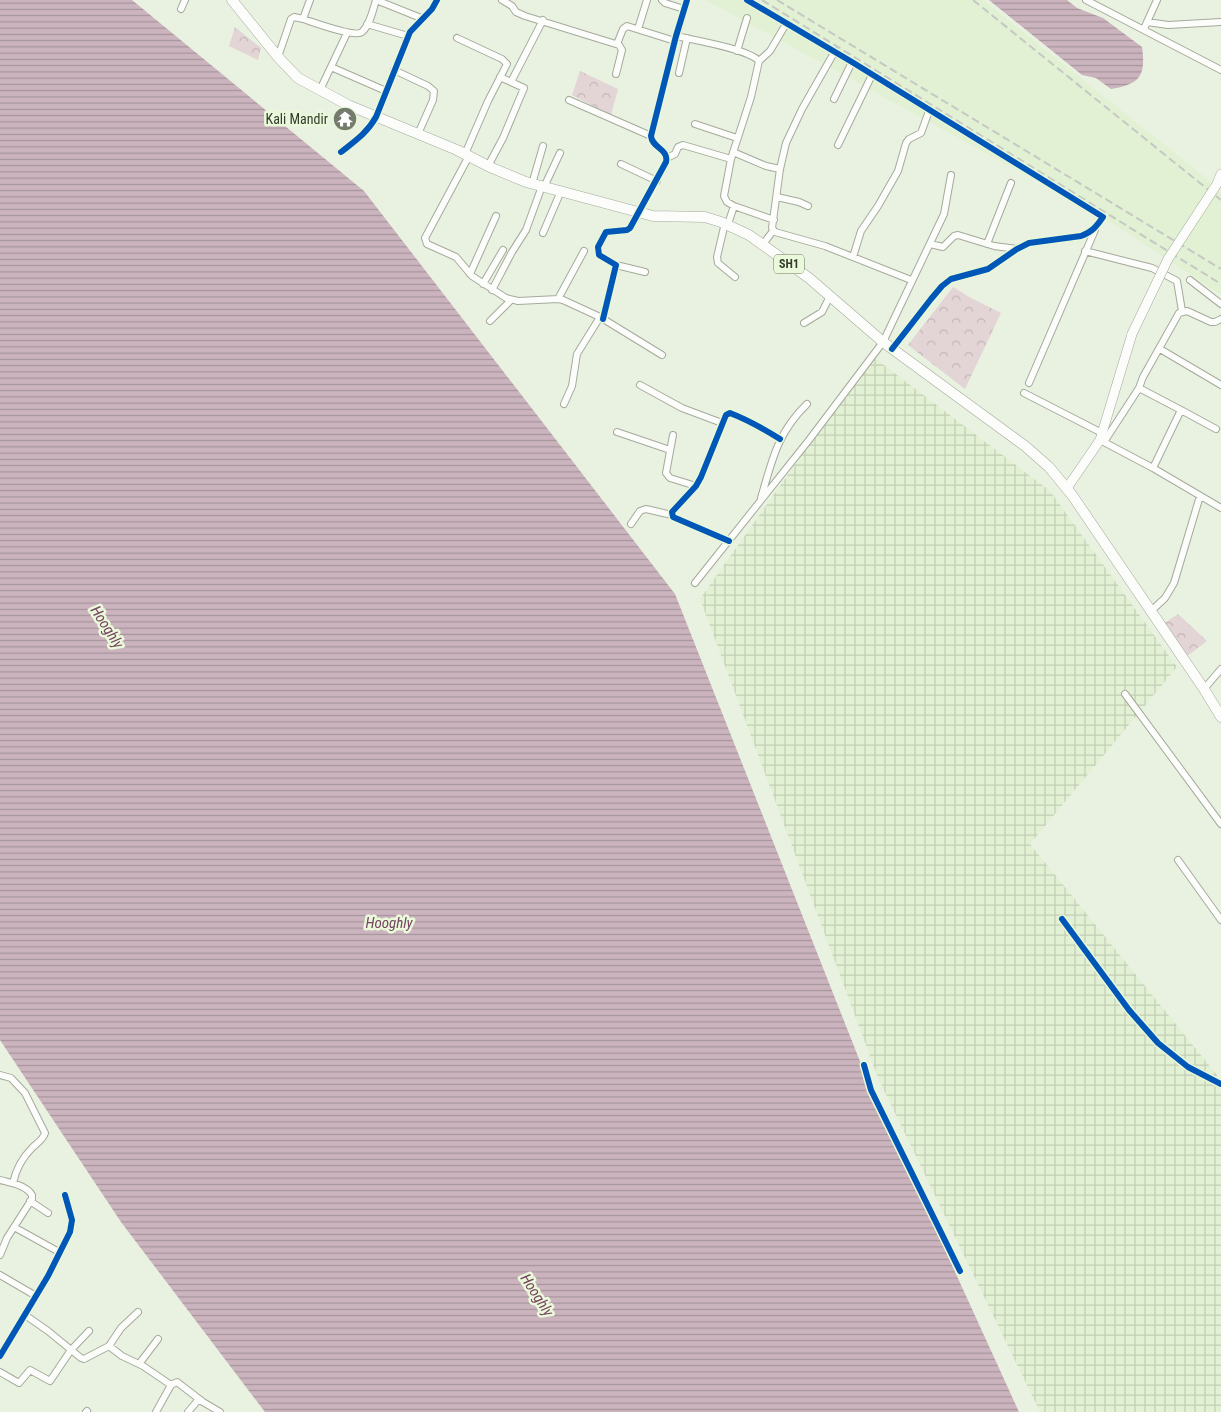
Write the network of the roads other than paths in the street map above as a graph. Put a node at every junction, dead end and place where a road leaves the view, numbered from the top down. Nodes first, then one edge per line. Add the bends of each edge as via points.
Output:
1 (185, 0) edge
2 (310, 0) edge
3 (376, 0) edge
4 (437, 0) edge
5 (502, 0) edge
6 (648, 0) edge
7 (662, 0) edge
8 (687, 0) edge
9 (747, 0) edge
10 (1086, 0) edge
11 (1157, 0) edge
12 (237, 3) edge
13 (513, 3) edge
14 (181, 9) dead end
15 (684, 9) junction
16 (422, 18) junction
17 (747, 18) dead end
18 (303, 19) junction
19 (543, 20) junction
20 (1147, 22) junction
21 (1221, 22) edge
22 (367, 24) junction
23 (786, 24) junction
24 (638, 29) junction
25 (1144, 30) junction
26 (347, 33) junction
27 (408, 36) junction
28 (457, 38) dead end
29 (675, 38) junction
30 (687, 38) junction
31 (617, 44) junction
32 (737, 51) junction
33 (835, 52) junction
34 (278, 57) junction
35 (759, 61) junction
36 (852, 62) junction
37 (331, 67) junction
38 (394, 70) junction
39 (1221, 70) edge
40 (679, 73) dead end
41 (616, 74) dead end
42 (872, 75) junction
43 (500, 77) junction
44 (512, 82) junction
45 (320, 90) junction
46 (386, 91) junction
47 (834, 99) dead end
48 (568, 100) dead end
49 (929, 111) junction
50 (376, 117) junction
51 (695, 124) dead end
52 (418, 134) junction
53 (651, 136) junction
54 (737, 138) junction
55 (838, 145) dead end
56 (543, 146) dead end
57 (341, 152) dead end
58 (560, 153) dead end
59 (467, 155) junction
60 (732, 156) junction
61 (667, 158) junction
62 (621, 164) dead end
63 (488, 166) junction
64 (780, 169) junction
65 (1221, 174) edge
66 (951, 175) dead end
67 (657, 181) junction
68 (1011, 183) dead end
69 (539, 186) junction
70 (561, 191) junction
71 (777, 197) junction
72 (734, 206) junction
73 (808, 206) dead end
74 (639, 212) junction
75 (496, 216) dead end
76 (774, 220) junction
77 (726, 224) junction
78 (1095, 230) junction
79 (773, 231) junction
80 (543, 233) dead end
81 (762, 244) junction
82 (930, 244) junction
83 (987, 244) junction
84 (1017, 249) junction
85 (503, 250) dead end
86 (584, 251) dead end
87 (1085, 251) junction
88 (853, 257) junction
89 (616, 265) junction
90 (645, 272) dead end
91 (470, 274) junction
92 (735, 277) dead end
93 (911, 280) junction
94 (1190, 280) dead end
95 (483, 284) junction
96 (492, 290) junction
97 (830, 296) junction
98 (558, 299) junction
99 (511, 300) junction
100 (1221, 304) edge
101 (1182, 311) junction
102 (602, 318) junction
103 (1221, 319) edge
104 (490, 321) dead end
105 (804, 322) dead end
106 (882, 342) junction
107 (1160, 348) junction
108 (892, 349) junction
109 (662, 356) dead end
110 (1029, 383) dead end
111 (640, 385) dead end
112 (1221, 386) edge
113 (1139, 388) junction
114 (1024, 393) dead end
115 (564, 404) dead end
116 (807, 404) dead end
117 (1181, 410) junction
118 (722, 423) junction
119 (1216, 429) dead end
120 (617, 432) dead end
121 (673, 435) dead end
122 (1102, 438) junction
123 (780, 439) junction
124 (670, 450) junction
125 (1153, 468) junction
126 (696, 486) junction
127 (1067, 488) junction
128 (1200, 496) junction
129 (760, 502) junction
130 (1221, 508) edge
131 (672, 515) junction
132 (631, 524) dead end
133 (730, 541) junction
134 (695, 583) dead end
135 (1150, 612) junction
136 (1221, 670) edge
137 (1204, 689) junction
138 (1125, 694) dead end
139 (1221, 717) edge
140 (1221, 824) edge
141 (1178, 860) dead end
142 (1062, 919) dead end
143 (1221, 920) edge
144 (864, 1065) dead end
145 (0, 1075) edge
146 (1221, 1084) edge
147 (0, 1180) edge
148 (13, 1183) junction
149 (66, 1195) dead end
150 (30, 1201) junction
151 (48, 1213) dead end
152 (14, 1227) junction
153 (60, 1252) junction
154 (0, 1255) edge
155 (960, 1271) dead end
156 (0, 1275) edge
157 (36, 1296) junction
158 (138, 1312) dead end
159 (25, 1315) junction
160 (89, 1330) dead end
161 (158, 1339) dead end
162 (109, 1346) junction
163 (71, 1350) junction
164 (0, 1356) edge
165 (138, 1364) junction
166 (0, 1372) edge
167 (171, 1385) junction
168 (199, 1399) junction
169 (156, 1412) edge
170 (188, 1412) edge
171 (220, 1412) edge

1 - 14 street
2 - 18 street
3 - 16 street
3 - 22 street
4 - 16 street
5 - 13 street
6 - 24 street
7 - 15 street
8 - 15 street
9 - 23 street
10 - 25 street
11 - 20 street
12 - 34 main road, SH1
13 - 19 street via 516,12
15 - 29 street
16 - 27 street
17 - 32 street
18 - 26 street
18 - 34 street via 291,19
19 - 31 street
19 - 44 street
20 - 21 street
20 - 25 street
22 - 26 street via 360,34
22 - 27 street
23 - 33 street
23 - 35 street via 770,51
24 - 29 street
24 - 31 street via 625,26
25 - 39 street
26 - 37 street
27 - 38 street
28 - 43 street via 505,61
29 - 30 street
29 - 53 street
30 - 32 street
30 - 40 street
31 - 41 street via 622,50
32 - 35 street
33 - 36 street
33 - 64 street via 790,132
34 - 45 main road, SH1 via 298,78
35 - 54 street
36 - 42 street
36 - 47 street
37 - 45 street
37 - 46 street
38 - 46 street
38 - 52 street via 434,91
42 - 49 street
42 - 55 street
43 - 44 street
43 - 59 street
44 - 63 street via 524,88
45 - 50 main road, SH1
46 - 50 street
48 - 53 street
49 - 78 street via 1102,217
49 - 88 street via 921,133 906,143 898,171 861,230
50 - 52 main road, SH1
50 - 57 street via 366,133
51 - 54 street
52 - 59 main road, SH1
53 - 61 street via 652,142
54 - 60 street
56 - 69 street
58 - 69 street
59 - 63 main road, SH1
59 - 91 street via 425,238 430,246 456,257
60 - 61 street via 683,145
60 - 64 street
60 - 72 street via 724,196
61 - 67 street
62 - 67 street
63 - 69 main road, SH1
64 - 71 street
65 - 122 main road, bridge via 1168,259 1132,334
66 - 82 street via 946,208
67 - 74 street
68 - 83 street
69 - 70 main road, SH1
69 - 96 street via 526,230
70 - 74 main road, SH1
70 - 80 street
71 - 73 street
71 - 76 street
72 - 76 street
72 - 77 street
74 - 77 main road, SH1 via 664,217 705,218
74 - 89 street via 628,230 606,232 598,247 599,255
75 - 91 street
76 - 79 street
77 - 81 main road, SH1
77 - 92 street via 718,263
78 - 84 street via 1081,236 1039,241
78 - 87 street
79 - 81 street
79 - 88 street
81 - 97 main road, SH1
82 - 83 street via 943,248 955,235
82 - 93 street
83 - 84 street
84 - 108 street via 988,268 946,282
85 - 95 street
86 - 98 street
87 - 101 street via 1152,268 1177,281
87 - 110 street
88 - 93 street
89 - 90 street
89 - 102 street
91 - 95 street
93 - 106 street
94 - 100 street
95 - 96 street
96 - 99 street
97 - 105 street via 822,312
97 - 106 main road, SH1
98 - 99 street
98 - 102 street
99 - 104 street
101 - 103 street via 1211,322
101 - 107 street
102 - 109 street
102 - 115 street via 578,354 572,386
106 - 108 main road, SH1
106 - 129 street
107 - 112 street
107 - 113 street
108 - 127 main road, SH1 via 1026,446
111 - 118 street via 682,408
113 - 117 street
113 - 122 street
114 - 122 street
116 - 123 street
117 - 119 street
117 - 125 street
118 - 123 street via 730,413
118 - 126 street
120 - 124 street
121 - 124 street
122 - 125 street
122 - 127 main road
123 - 129 street
124 - 126 street via 667,476
125 - 128 street
126 - 131 street
127 - 135 main road, SH1
128 - 130 street
128 - 135 street via 1174,584
129 - 133 street
131 - 132 street via 646,509 640,511
131 - 133 street
133 - 134 street
135 - 137 main road, SH1
136 - 137 street
137 - 139 main road, SH1
138 - 140 street
141 - 143 street
142 - 146 street via 1129,1010 1158,1043 1188,1067
144 - 155 street via 871,1090
145 - 148 street via 11,1078 25,1093 45,1133 20,1164
147 - 148 street
148 - 150 street via 31,1192
149 - 153 street via 72,1226
150 - 151 street
150 - 152 street
152 - 153 street
152 - 154 street
153 - 157 street
156 - 157 street
157 - 159 street
158 - 162 street
159 - 163 street
159 - 164 street
160 - 163 street
161 - 165 street
162 - 163 street via 84,1359
162 - 165 street
163 - 166 street via 50,1381 30,1370 19,1383
165 - 167 street
167 - 168 street via 177,1382
167 - 169 street
168 - 170 street
168 - 171 street

